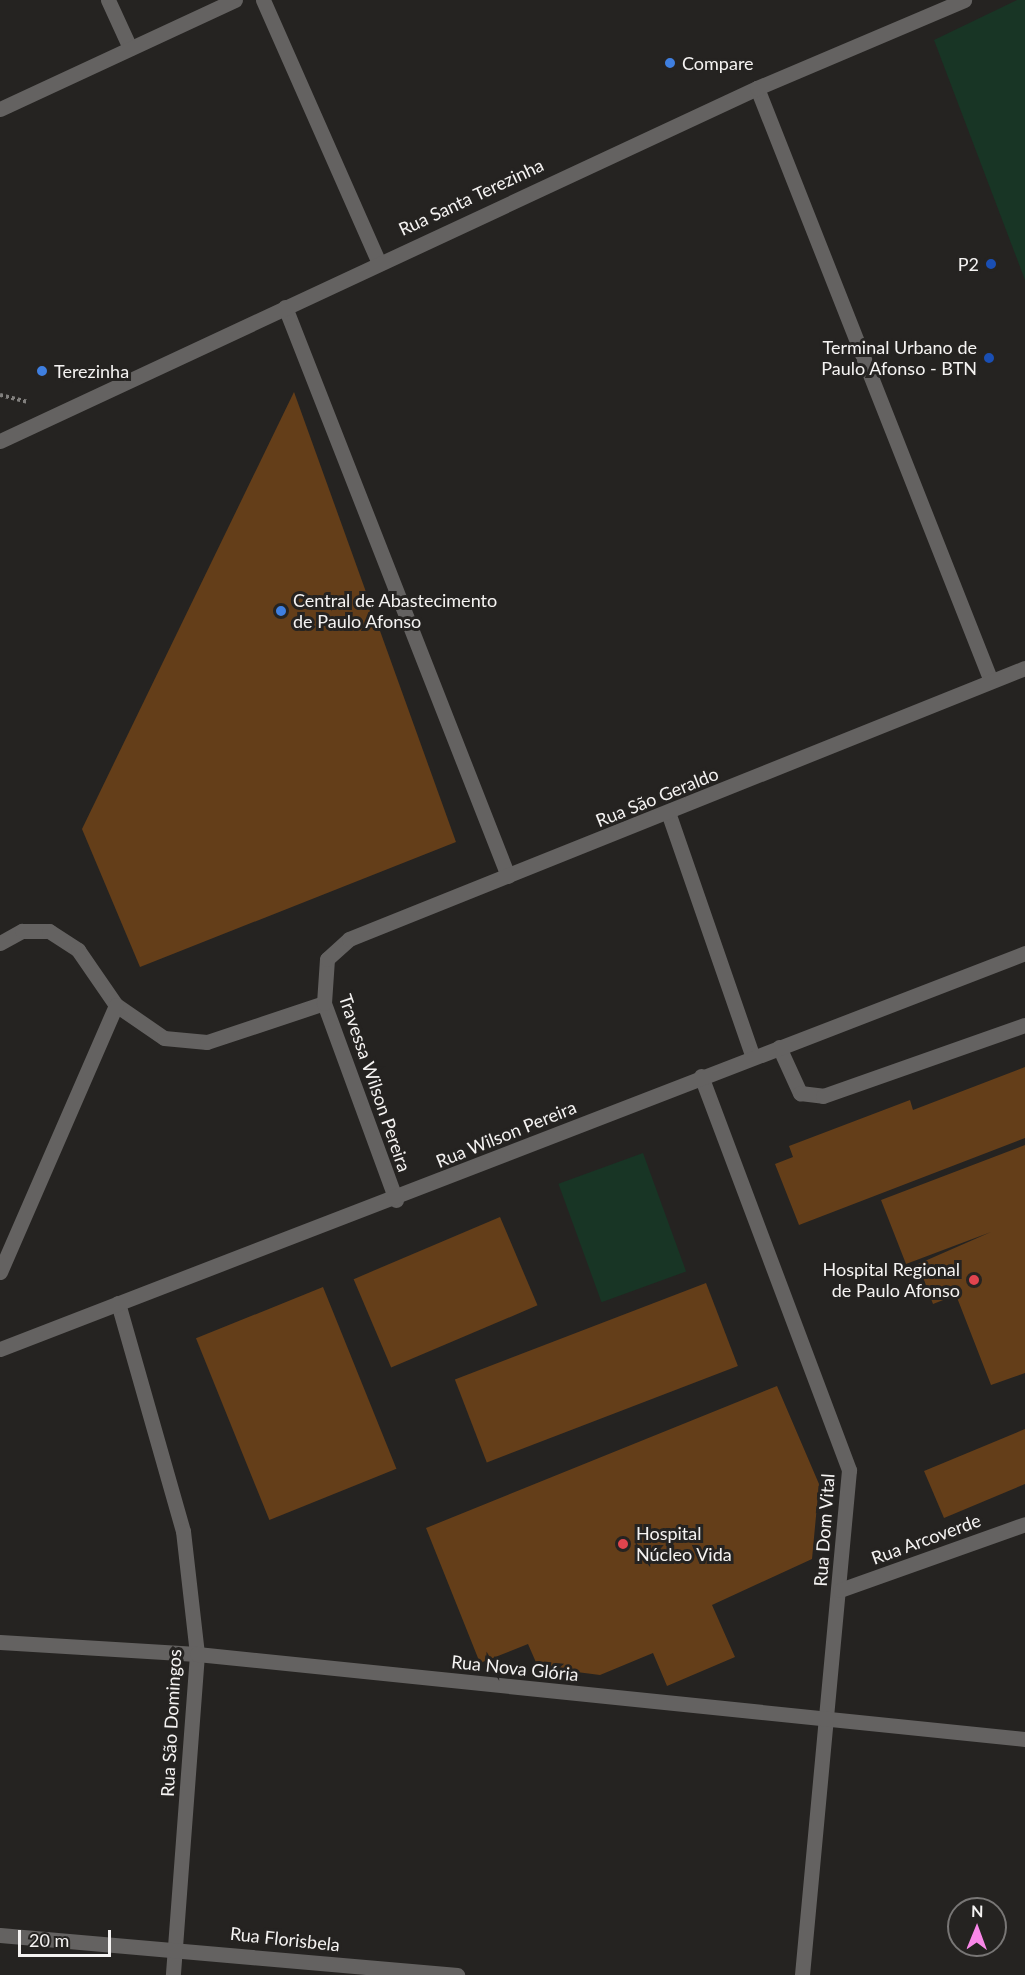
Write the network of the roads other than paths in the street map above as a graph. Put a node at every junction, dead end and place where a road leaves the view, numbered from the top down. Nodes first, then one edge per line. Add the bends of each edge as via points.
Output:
1 (108, 0) edge
2 (235, 0) edge
3 (263, 0) edge
4 (964, 0) edge
5 (130, 48) junction
6 (757, 88) junction
7 (0, 109) edge
8 (378, 261) junction
9 (285, 307) junction
10 (0, 441) edge
11 (1025, 668) edge
12 (991, 681) junction
13 (669, 815) junction
14 (508, 876) junction
15 (0, 943) edge
16 (1025, 953) edge
17 (322, 979) joint
18 (324, 1004) junction
19 (116, 1005) junction
20 (1025, 1025) edge
21 (779, 1047) junction
22 (752, 1055) junction
23 (701, 1076) junction
24 (396, 1200) junction
25 (0, 1272) edge
26 (118, 1303) junction
27 (0, 1349) edge
28 (1025, 1524) edge
29 (840, 1590) junction
30 (0, 1642) edge
31 (196, 1654) junction
32 (825, 1720) junction
33 (1025, 1739) edge
34 (0, 1935) edge
35 (175, 1948) junction
36 (173, 1975) edge
37 (458, 1975) edge
38 (802, 1975) edge

1 - 5 street
2 - 5 street
3 - 8 street
4 - 6 street, Rua Santa Terezinha
5 - 7 street
6 - 8 street, Rua Santa Terezinha
6 - 12 street
8 - 9 street, Rua Santa Terezinha
9 - 10 street, Rua Santa Terezinha
9 - 14 street
11 - 12 street, Rua São Geraldo
12 - 13 street, Rua São Geraldo
13 - 14 street, Rua São Geraldo
13 - 22 street
14 - 17 street, Rua São Geraldo via 349,939 327,959
15 - 19 street via 22,931 49,931 78,950
16 - 21 street, Rua Wilson Pereira
17 - 18 street, Travessa Wilson Pereira
18 - 19 street via 207,1042 164,1038
18 - 24 street, Travessa Wilson Pereira
19 - 25 street
20 - 21 street via 823,1096 800,1093
21 - 22 street, Rua Wilson Pereira
22 - 23 street, Rua Wilson Pereira
23 - 24 street, Rua Wilson Pereira
23 - 29 street, Rua Dom Vital via 841,1437 849,1470
24 - 26 street, Rua Wilson Pereira
26 - 27 street, Rua Wilson Pereira
26 - 31 street, Rua São Domingos via 183,1531
28 - 29 street, Rua Arcoverde
29 - 32 street, Rua Dom Vital
30 - 31 street, Rua Nova Glória
31 - 32 street, Rua Nova Glória
31 - 35 street, Rua São Domingos
32 - 33 street, Rua Nova Glória
32 - 38 street, Rua Dom Vital
34 - 35 street, Rua Florisbela
35 - 36 street, Rua São Domingos
35 - 37 street, Rua Florisbela

